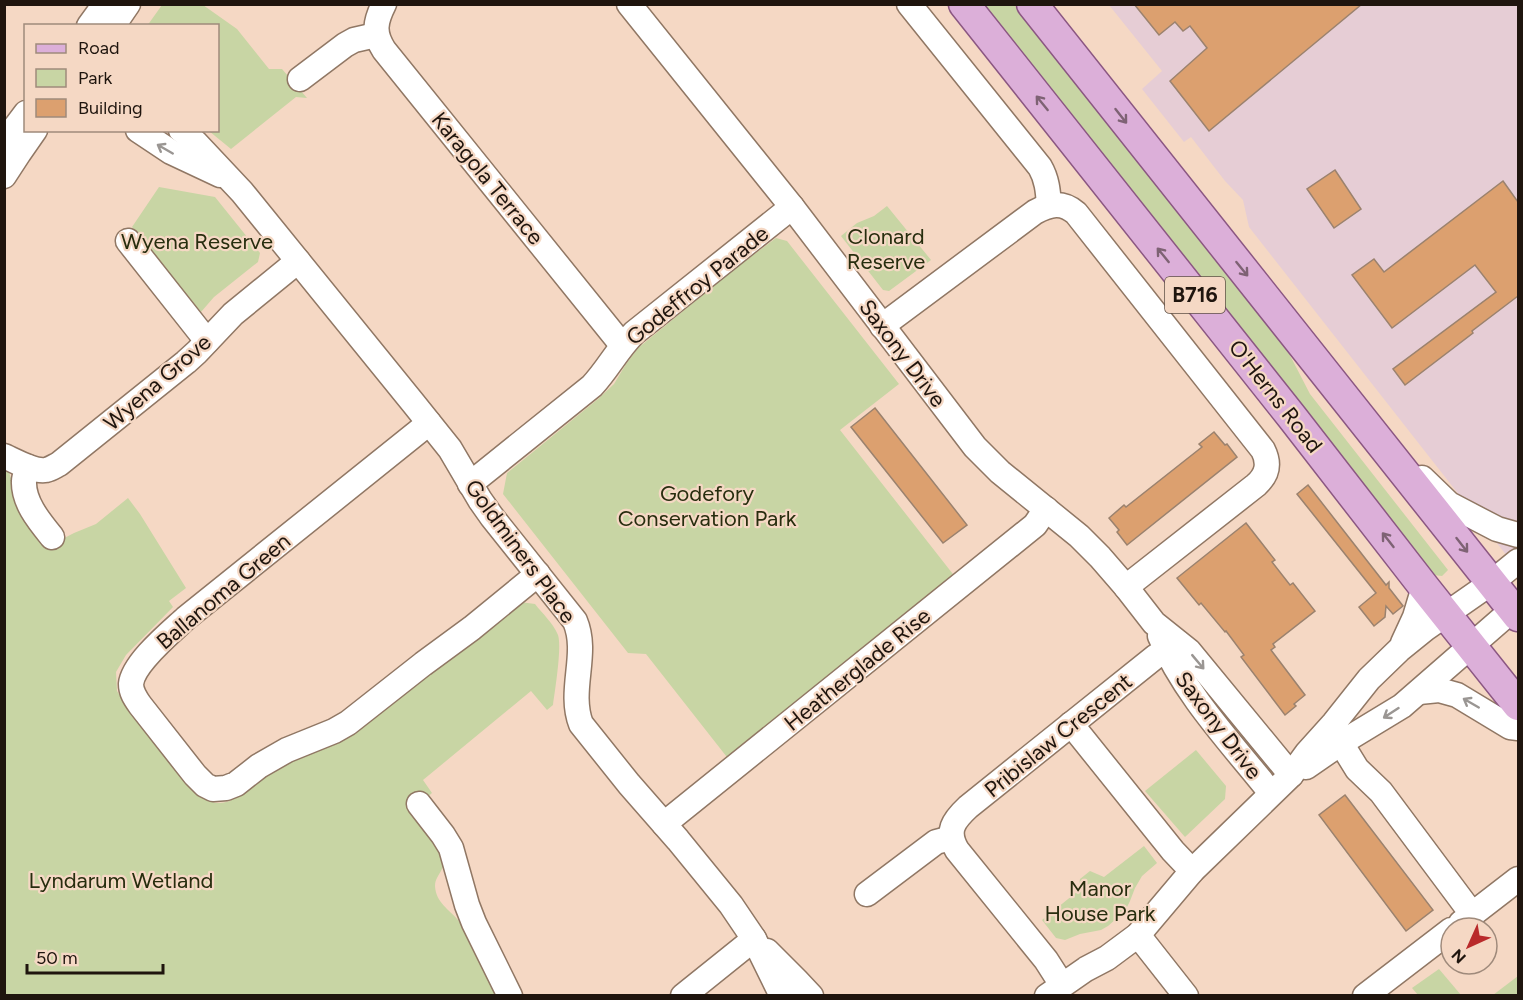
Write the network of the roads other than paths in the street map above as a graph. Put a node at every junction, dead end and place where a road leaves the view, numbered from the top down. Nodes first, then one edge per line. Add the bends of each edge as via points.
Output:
1 (105, 4) edge
2 (128, 4) edge
3 (384, 4) edge
4 (629, 4) edge
5 (909, 4) edge
6 (964, 4) edge
7 (1032, 4) edge
8 (90, 24) edge
9 (114, 24) edge
10 (376, 35) junction
11 (300, 79) dead end
12 (24, 116) edge
13 (35, 132) edge
14 (141, 132) edge
15 (182, 132) edge
16 (4, 142) edge
17 (4, 176) edge
18 (233, 182) junction
19 (1049, 205) junction
20 (792, 207) junction
21 (128, 241) dead end
22 (298, 261) junction
23 (882, 326) junction
24 (207, 341) junction
25 (622, 345) junction
26 (1361, 417) junction
27 (429, 423) junction
28 (4, 456) edge
29 (28, 467) junction
30 (470, 484) junction
31 (1046, 509) junction
32 (1518, 535) edge
33 (52, 537) dead end
34 (1518, 561) edge
35 (538, 574) junction
36 (1491, 583) junction
37 (1424, 586) junction
38 (1126, 587) junction
39 (1517, 610) edge
40 (1446, 614) junction
41 (1471, 645) junction
42 (1172, 647) junction
43 (1399, 650) junction
44 (1419, 692) junction
45 (1518, 705) edge
46 (1071, 724) junction
47 (1518, 728) edge
48 (1343, 734) junction
49 (1291, 775) junction
50 (1271, 793) junction
51 (419, 804) dead end
52 (664, 824) junction
53 (951, 838) junction
54 (1192, 871) junction
55 (1518, 879) edge
56 (867, 894) dead end
57 (1454, 916) edge
58 (1469, 916) edge
59 (1138, 935) junction
60 (754, 939) junction
61 (1439, 939) edge
62 (1055, 990) edge
63 (510, 996) edge
64 (683, 996) edge
65 (782, 996) edge
66 (811, 996) edge
67 (1186, 996) edge
68 (1365, 996) edge

1 - 8 street
2 - 9 street
3 - 10 street
4 - 20 street, Saxony Drive
5 - 19 street via 1040,167
37 -> 6 main road, O'Herns Road / B716
7 -> 26 main road, B716
10 - 11 street via 345,45
10 - 25 street, Karagola Terrace via 384,50
12 - 16 street
13 - 17 street
18 -> 14 street, Goldminers Place via 171,152
15 - 18 street, Goldminers Place
18 - 22 street, Goldminers Place
19 - 23 street
19 - 38 street via 1064,205 1082,220 1267,460 1265,474 1256,485
20 - 23 street, Saxony Drive
20 - 25 street, Godeffroy Parade
21 - 24 street
22 - 24 street, Wyena Grove via 233,314
22 - 27 street, Goldminers Place
23 - 31 street, Saxony Drive via 975,447
24 - 29 street, Wyena Grove via 59,464 46,470
25 - 30 street, Godeffroy Parade via 592,386
26 - 32 street via 1449,504 1497,529
26 -> 36 main road, B716
27 - 30 street, Goldminers Place
27 - 35 street, Ballanoma Green via 160,642 133,677 132,693 140,705 205,785 226,788 280,754 348,723
28 - 29 street, Wyena Grove
29 - 33 street via 23,479 26,497
30 - 35 street, Goldminers Place
31 - 38 street, Saxony Drive via 1079,536
31 - 52 street, Heatherglade Rise via 1035,525
34 - 36 street
35 - 52 street, Goldminers Place via 579,630 576,702 581,724
36 - 39 main road, B716
36 - 40 street
37 - 40 main road, O'Herns Road / B716
37 - 43 street
38 - 42 street, Saxony Drive
39 - 41 street
40 - 41 main road, O'Herns Road / B716
40 - 43 street
41 - 44 street
41 - 45 main road, O'Herns Road / B716
42 - 46 street, Pribislaw Crescent
42 -> 49 street, Saxony Drive via 1189,651
42 - 50 street, Saxony Drive via 1178,674
43 - 48 street via 1369,678
47 -> 44 street via 1457,695 1439,690
44 -> 48 street via 1402,706
46 - 53 street, Pribislaw Crescent via 961,813
46 - 54 street
48 - 49 street via 1307,753
48 - 57 street via 1370,767
49 - 50 street
50 - 54 street
51 - 63 street via 451,848 474,923
52 - 60 street, Goldminers Place
53 - 56 street via 936,842
53 - 62 street via 1046,960
54 - 59 street
55 - 58 street
59 - 62 street
59 - 67 street
60 - 64 street
60 - 65 street, Goldminers Place
60 - 66 street, Goldminers Place
61 - 68 street

